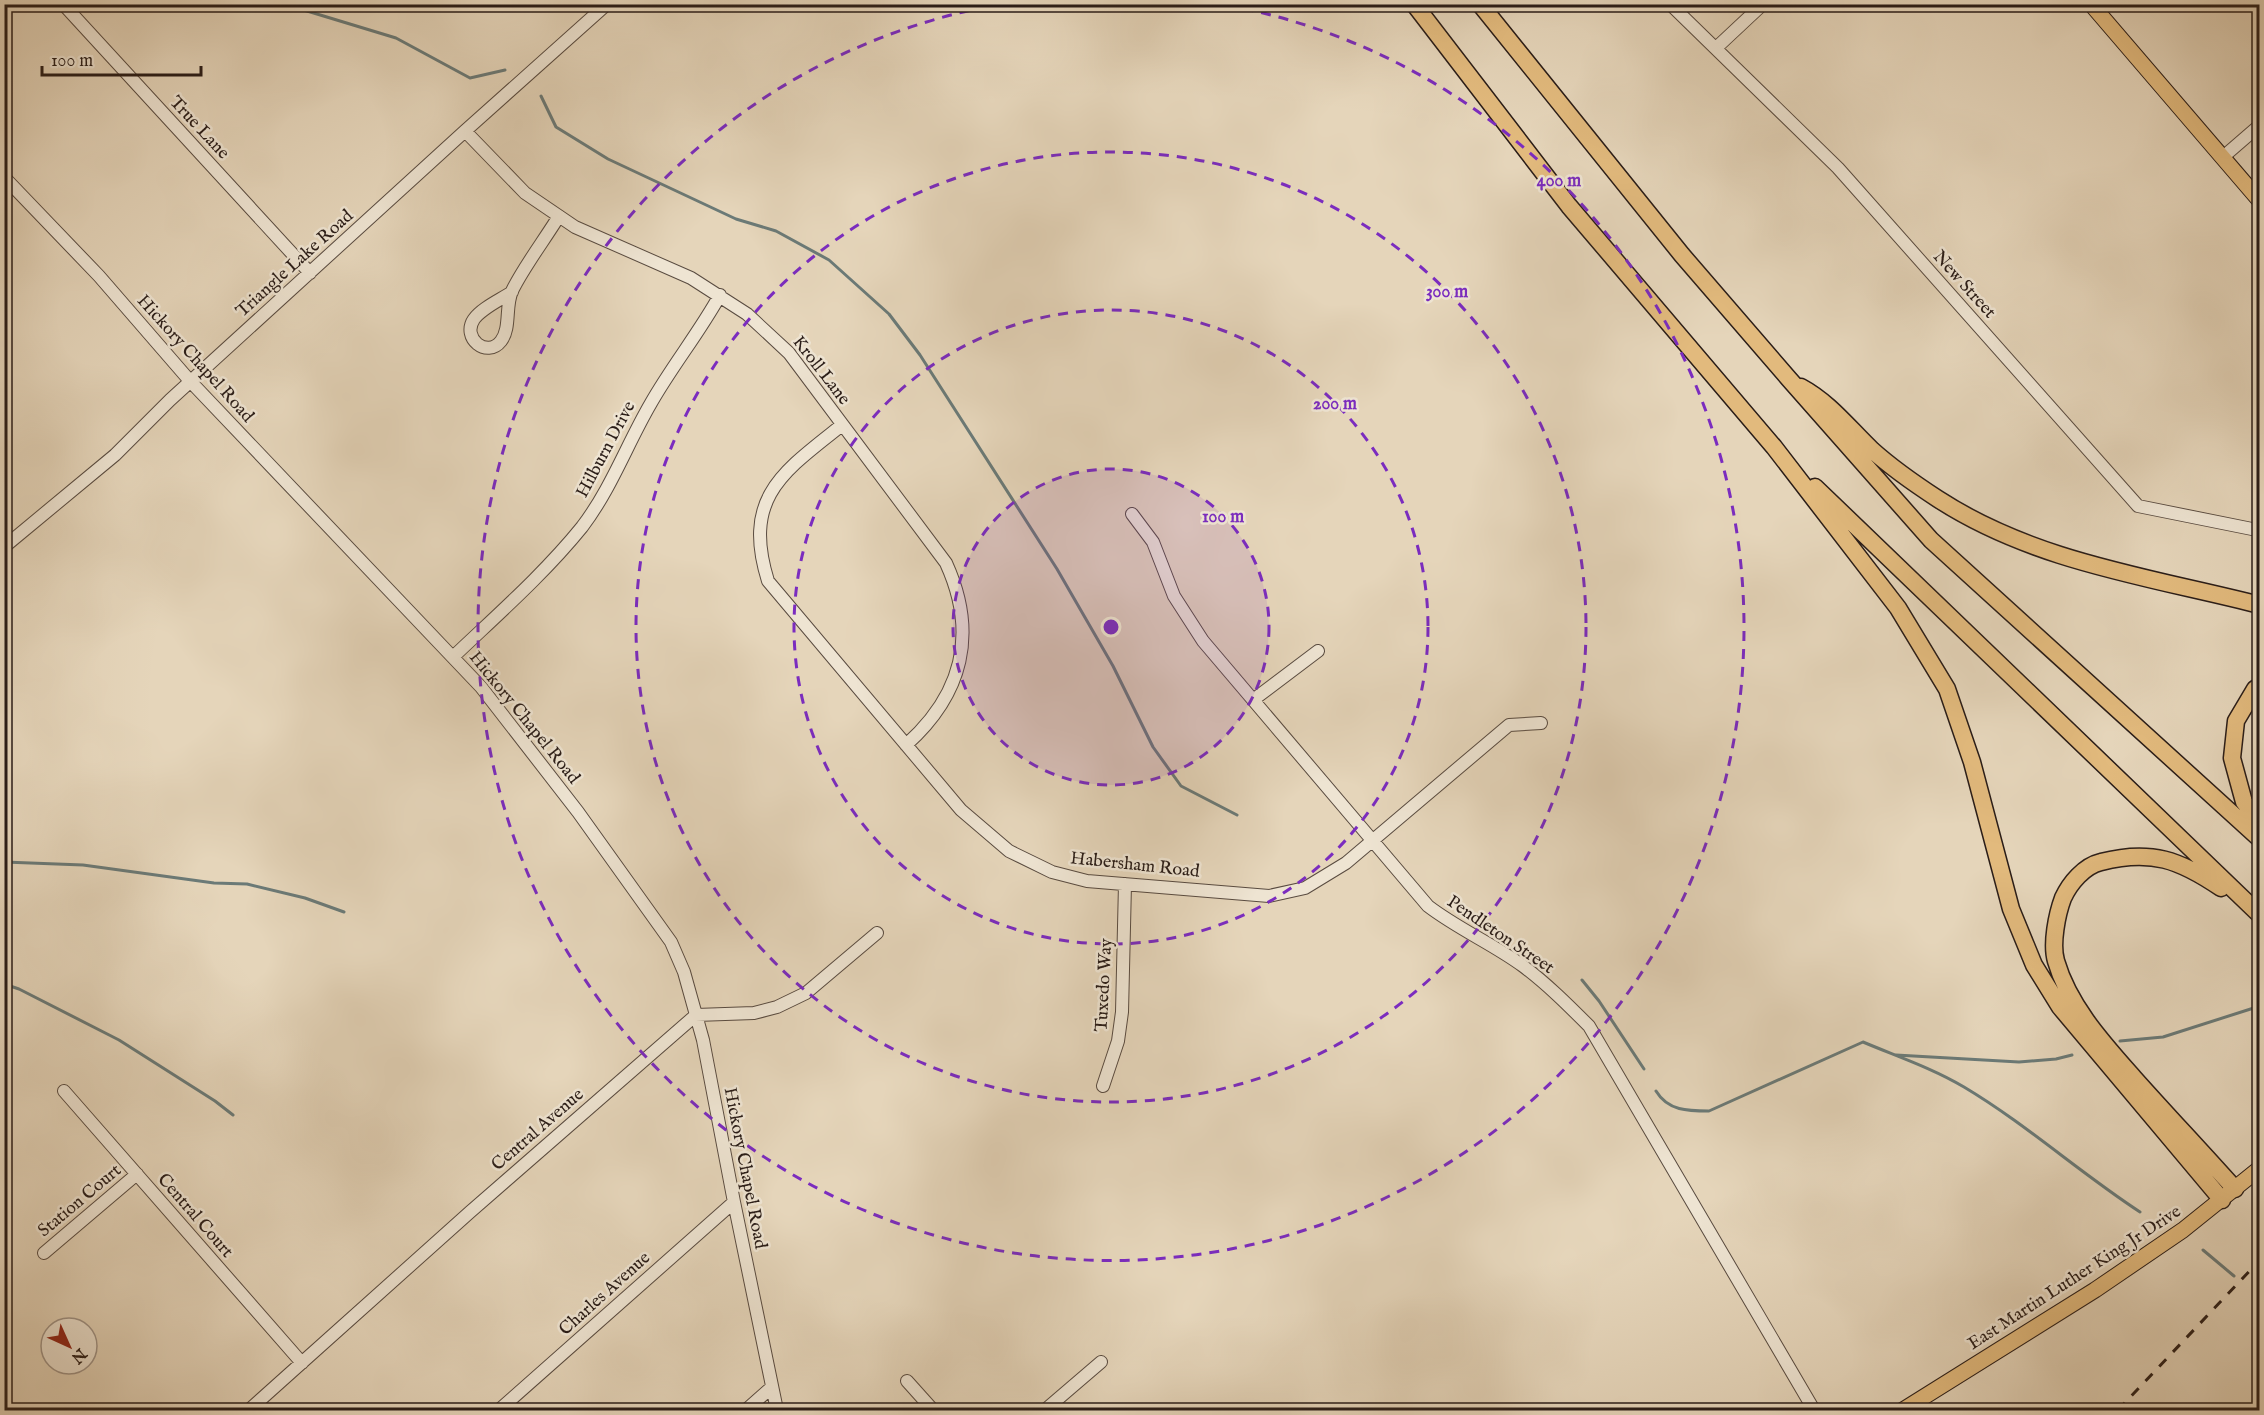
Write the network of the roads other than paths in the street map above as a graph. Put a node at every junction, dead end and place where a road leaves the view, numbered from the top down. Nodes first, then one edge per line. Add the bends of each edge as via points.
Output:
1 (63, 4) edge
2 (607, 4) edge
3 (1414, 4) edge
4 (1480, 4) edge
5 (1670, 4) edge
6 (1763, 4) edge
7 (2091, 4) edge
8 (1716, 48) junction
9 (2259, 125) edge
10 (465, 131) junction
11 (2223, 157) junction
12 (4, 177) edge
13 (2259, 201) edge
14 (559, 216) junction
15 (310, 273) junction
16 (512, 292) junction
17 (720, 296) junction
18 (1788, 380) junction
19 (190, 381) junction
20 (842, 425) junction
21 (1774, 447) junction
22 (1132, 514) dead end
23 (2259, 527) edge
24 (4, 547) edge
25 (2259, 605) edge
26 (1318, 651) dead end
27 (453, 657) junction
28 (2259, 686) edge
29 (1253, 700) junction
30 (1541, 723) dead end
31 (906, 745) junction
32 (2259, 823) edge
33 (2259, 839) edge
34 (1371, 842) junction
35 (1125, 884) junction
36 (2259, 915) edge
37 (877, 933) dead end
38 (696, 1015) junction
39 (1103, 1086) dead end
40 (63, 1091) dead end
41 (2259, 1168) edge
42 (137, 1174) junction
43 (2229, 1195) junction
44 (734, 1202) junction
45 (44, 1253) dead end
46 (1101, 1362) dead end
47 (302, 1363) junction
48 (907, 1380) dead end
49 (772, 1387) junction
50 (249, 1410) edge
51 (499, 1410) edge
52 (746, 1410) edge
53 (777, 1410) edge
54 (933, 1410) edge
55 (1045, 1410) edge
56 (1814, 1410) edge
57 (1903, 1410) edge

1 - 15 street, True Lane
2 - 10 street, Triangle Lake Road
3 - 21 highway via 1569,206
4 - 18 highway
5 - 8 street, New Street
6 - 8 street
7 - 11 main road
8 - 23 street, New Street via 1838,168 2138,506 2257,530
9 - 11 street
10 - 14 street, Kroll Lane via 525,193
10 - 15 street, Triangle Lake Road
11 - 13 main road
12 - 19 street, Hickory Chapel Road via 99,276
14 - 16 street
14 - 17 street, Kroll Lane via 604,241 691,278
15 - 19 street, Triangle Lake Road
16 - 16 street via 503,338 494,346 481,346 471,337 476,316
17 - 20 street, Kroll Lane via 747,314 789,352
17 - 27 street, Hilburn Drive via 652,400 606,492 583,525 554,559
18 - 25 highway via 1820,397 1874,452 1907,477 1997,531 2075,561
18 - 33 highway via 1931,540
19 - 24 street, Triangle Lake Road via 115,455
19 - 27 street, Hickory Chapel Road
20 - 31 street, Kroll Lane via 946,563 960,603 963,642 955,678 936,714
20 - 31 street, Habersham Road via 788,467 773,487 760,523 762,560 768,581
21 - 36 highway
21 - 43 highway via 1898,608 1947,689 1972,762 2011,909 2054,999
22 - 29 street, Pendleton Street via 1153,542 1174,596 1197,632
26 - 29 street
27 - 38 street, Hickory Chapel Road via 578,812 658,922 684,972
28 - 32 highway via 2236,721 2232,758 2244,802
29 - 34 street, Pendleton Street
30 - 34 street, Habersham Road via 1509,725
31 - 35 street, Habersham Road via 961,810 1009,851 1052,872 1087,881
34 - 35 street, Habersham Road via 1305,888 1269,896
34 - 56 street, Pendleton Street via 1428,906 1522,966 1589,1026
35 - 39 street, Tuxedo Way via 1121,1022 1115,1055
36 - 43 highway via 2196,871 2154,856 2123,856 2094,864 2069,885 2057,914 2055,958 2078,1009
37 - 38 street via 806,993 777,1007 754,1013
38 - 44 street, Hickory Chapel Road
38 - 47 street, Central Avenue
40 - 42 street, Central Court
41 - 43 main road, East Martin Luther King Jr Drive
42 - 45 street, Station Court
42 - 47 street, Central Court
43 - 57 main road, East Martin Luther King Jr Drive via 2095,1290
44 - 49 street, Hickory Chapel Road
44 - 51 street, Charles Avenue
46 - 55 street
47 - 50 street, Central Avenue
48 - 54 street
49 - 52 street
49 - 53 street, Hickory Chapel Road

